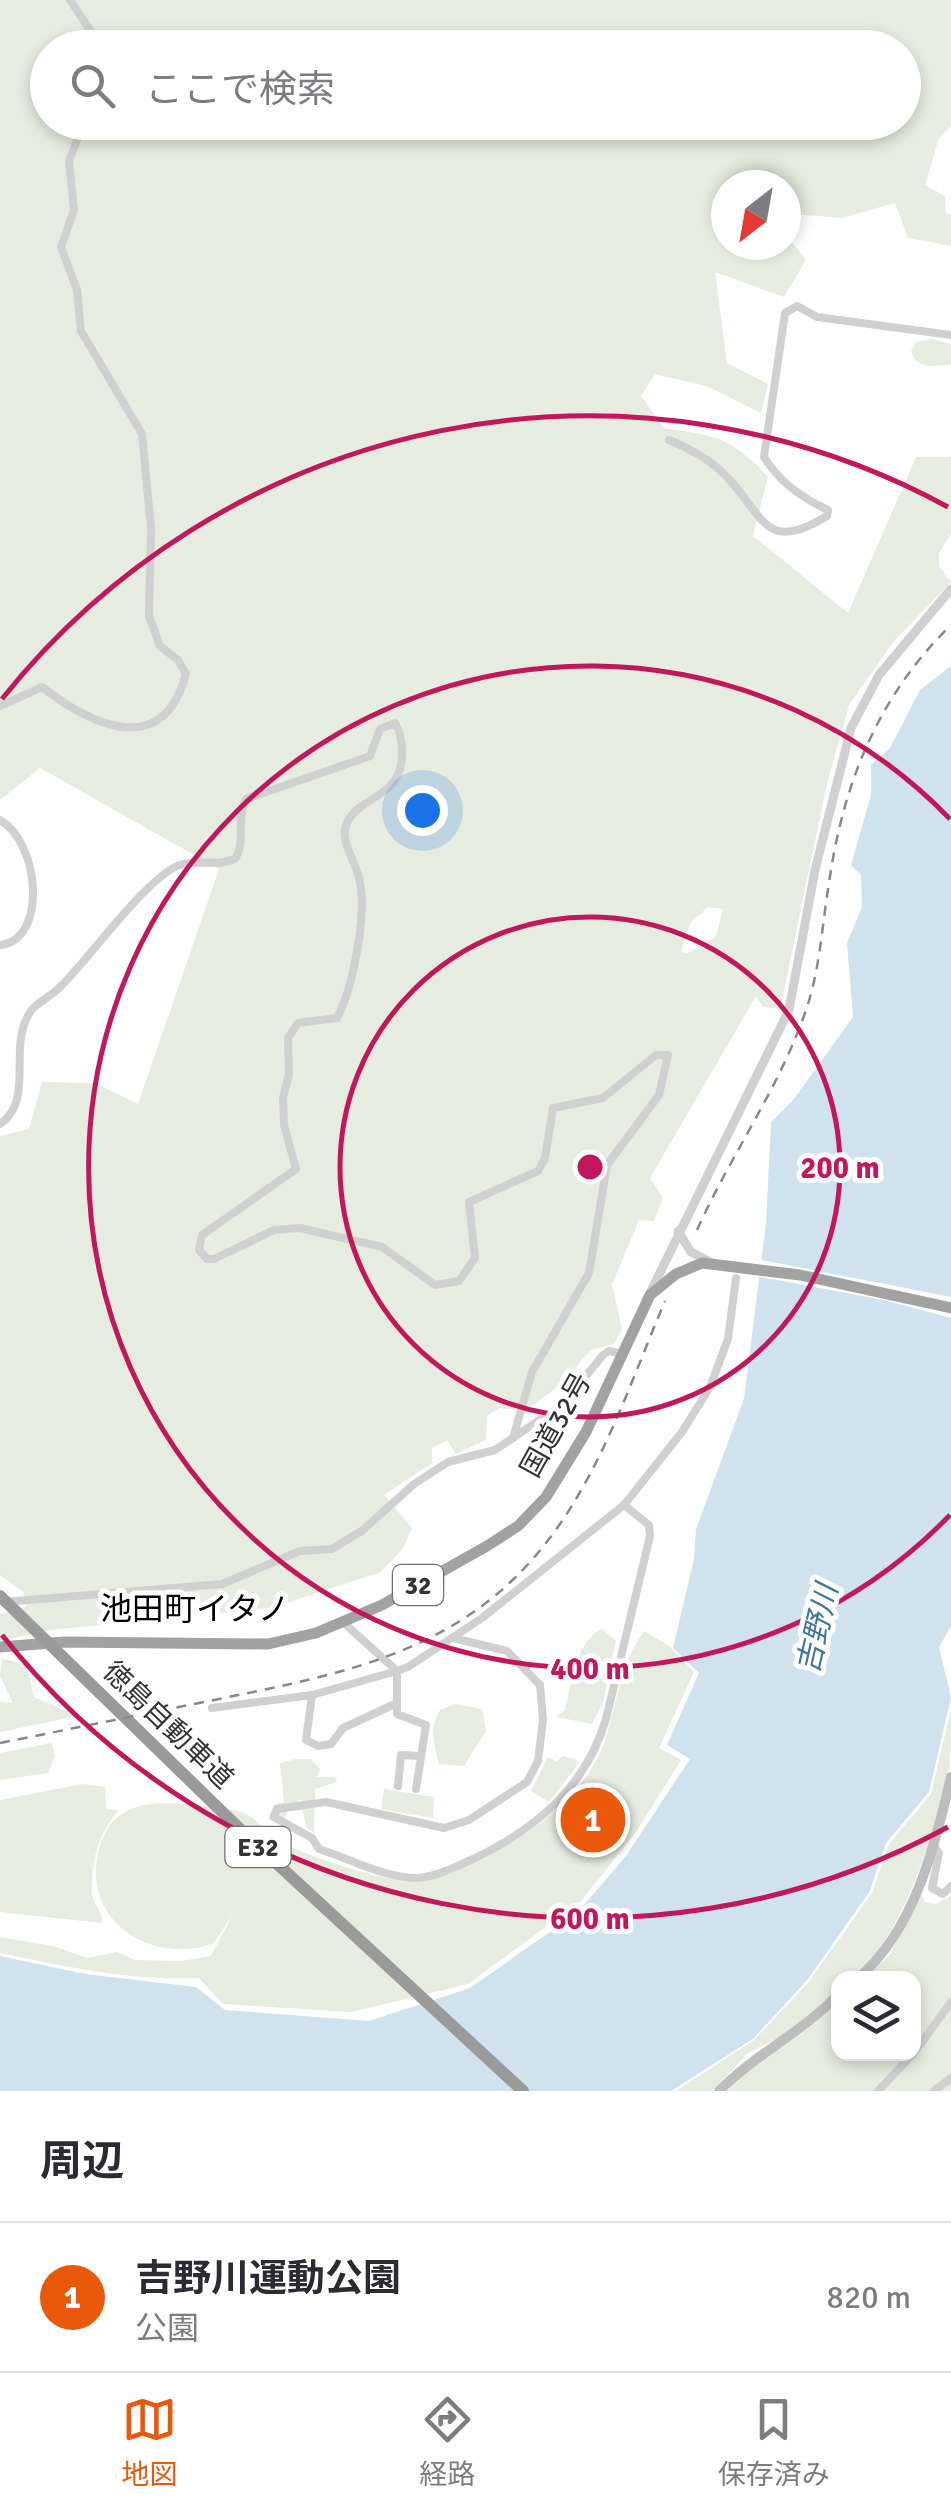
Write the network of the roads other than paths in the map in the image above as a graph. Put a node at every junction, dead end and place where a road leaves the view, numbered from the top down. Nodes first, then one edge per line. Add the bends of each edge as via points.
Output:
1 (70, 0) edge
2 (90, 30) edge
3 (77, 140) edge
4 (951, 334) edge
5 (669, 440) dead end
6 (951, 589) edge
7 (0, 706) edge
8 (0, 820) edge
9 (0, 945) edge
10 (0, 1124) edge
11 (678, 1231) junction
12 (710, 1262) junction
13 (736, 1278) dead end
14 (650, 1295) junction
15 (951, 1308) edge
16 (622, 1354) junction
17 (513, 1438) junction
18 (624, 1505) junction
19 (0, 1599) edge
20 (344, 1622) junction
21 (453, 1638) junction
22 (0, 1647) edge
23 (394, 1669) junction
24 (312, 1695) junction
25 (396, 1704) junction
26 (212, 1708) dead end
27 (419, 1756) junction
28 (951, 1777) edge
29 (398, 1786) dead end
30 (416, 1788) dead end
31 (934, 1846) junction
32 (951, 1886) edge
33 (865, 1971) edge
34 (831, 2002) edge
35 (951, 2002) edge
36 (921, 2042) edge
37 (906, 2061) edge
38 (951, 2078) edge
39 (523, 2091) edge
40 (719, 2091) edge
41 (878, 2091) edge
42 (934, 2091) edge

1 - 2 street
3 - 7 street via 70,160 74,203 61,247 77,290 81,331 142,434 151,528 149,616 160,646 186,674 168,712 144,726 108,726 42,687
4 - 5 street via 818,317 797,306 784,313 764,457 794,490 828,510 800,532 762,522 720,469
6 - 11 street via 878,675 851,728 814,870 789,1010
8 - 9 street via 17,832 35,880 25,921 15,938
10 - 17 street via 18,1101 18,1051 31,1010 53,995 166,873 188,862 236,858 246,799 370,756 380,728 395,724 402,770 346,824 362,900 352,982 337,1018 298,1023 288,1038 284,1125 296,1169 202,1235 198,1250 214,1259 274,1230 300,1228 382,1246 435,1284 459,1281 475,1258 469,1202 538,1171 552,1108 603,1098 656,1055 668,1056 660,1095 607,1165 589,1273 532,1372
11 - 12 street via 694,1254
11 - 14 street
12 - 14 highway
12 - 15 highway
13 - 18 street via 728,1339 710,1388
14 - 16 highway, 国道32号 / 32
16 - 17 street via 603,1354 562,1404
16 - 20 highway, 国道32号 / 32 via 571,1462 518,1526
17 - 19 street via 495,1450 448,1462 332,1549 300,1551 222,1584
18 - 21 street
18 - 21 street via 649,1524 650,1536 606,1718 580,1778 538,1820 446,1871 410,1878 318,1849 312,1838 274,1817 277,1809 326,1802 453,1826 527,1782 538,1761 540,1685 508,1652
19 - 39 highway, 徳島自動車道 / E32
20 - 22 highway, 国道32号 / 32 via 268,1644
20 - 23 street
21 - 23 street
23 - 24 street
23 - 25 street
24 - 25 street via 306,1740 318,1746
24 - 26 street
25 - 27 street via 398,1714 426,1726
27 - 29 street via 402,1755
27 - 30 street
28 - 31 main road
31 - 32 street via 939,1853 932,1888 944,1894
31 - 33 main road via 887,1950
34 - 40 main road
35 - 36 street
37 - 41 street
38 - 42 street

